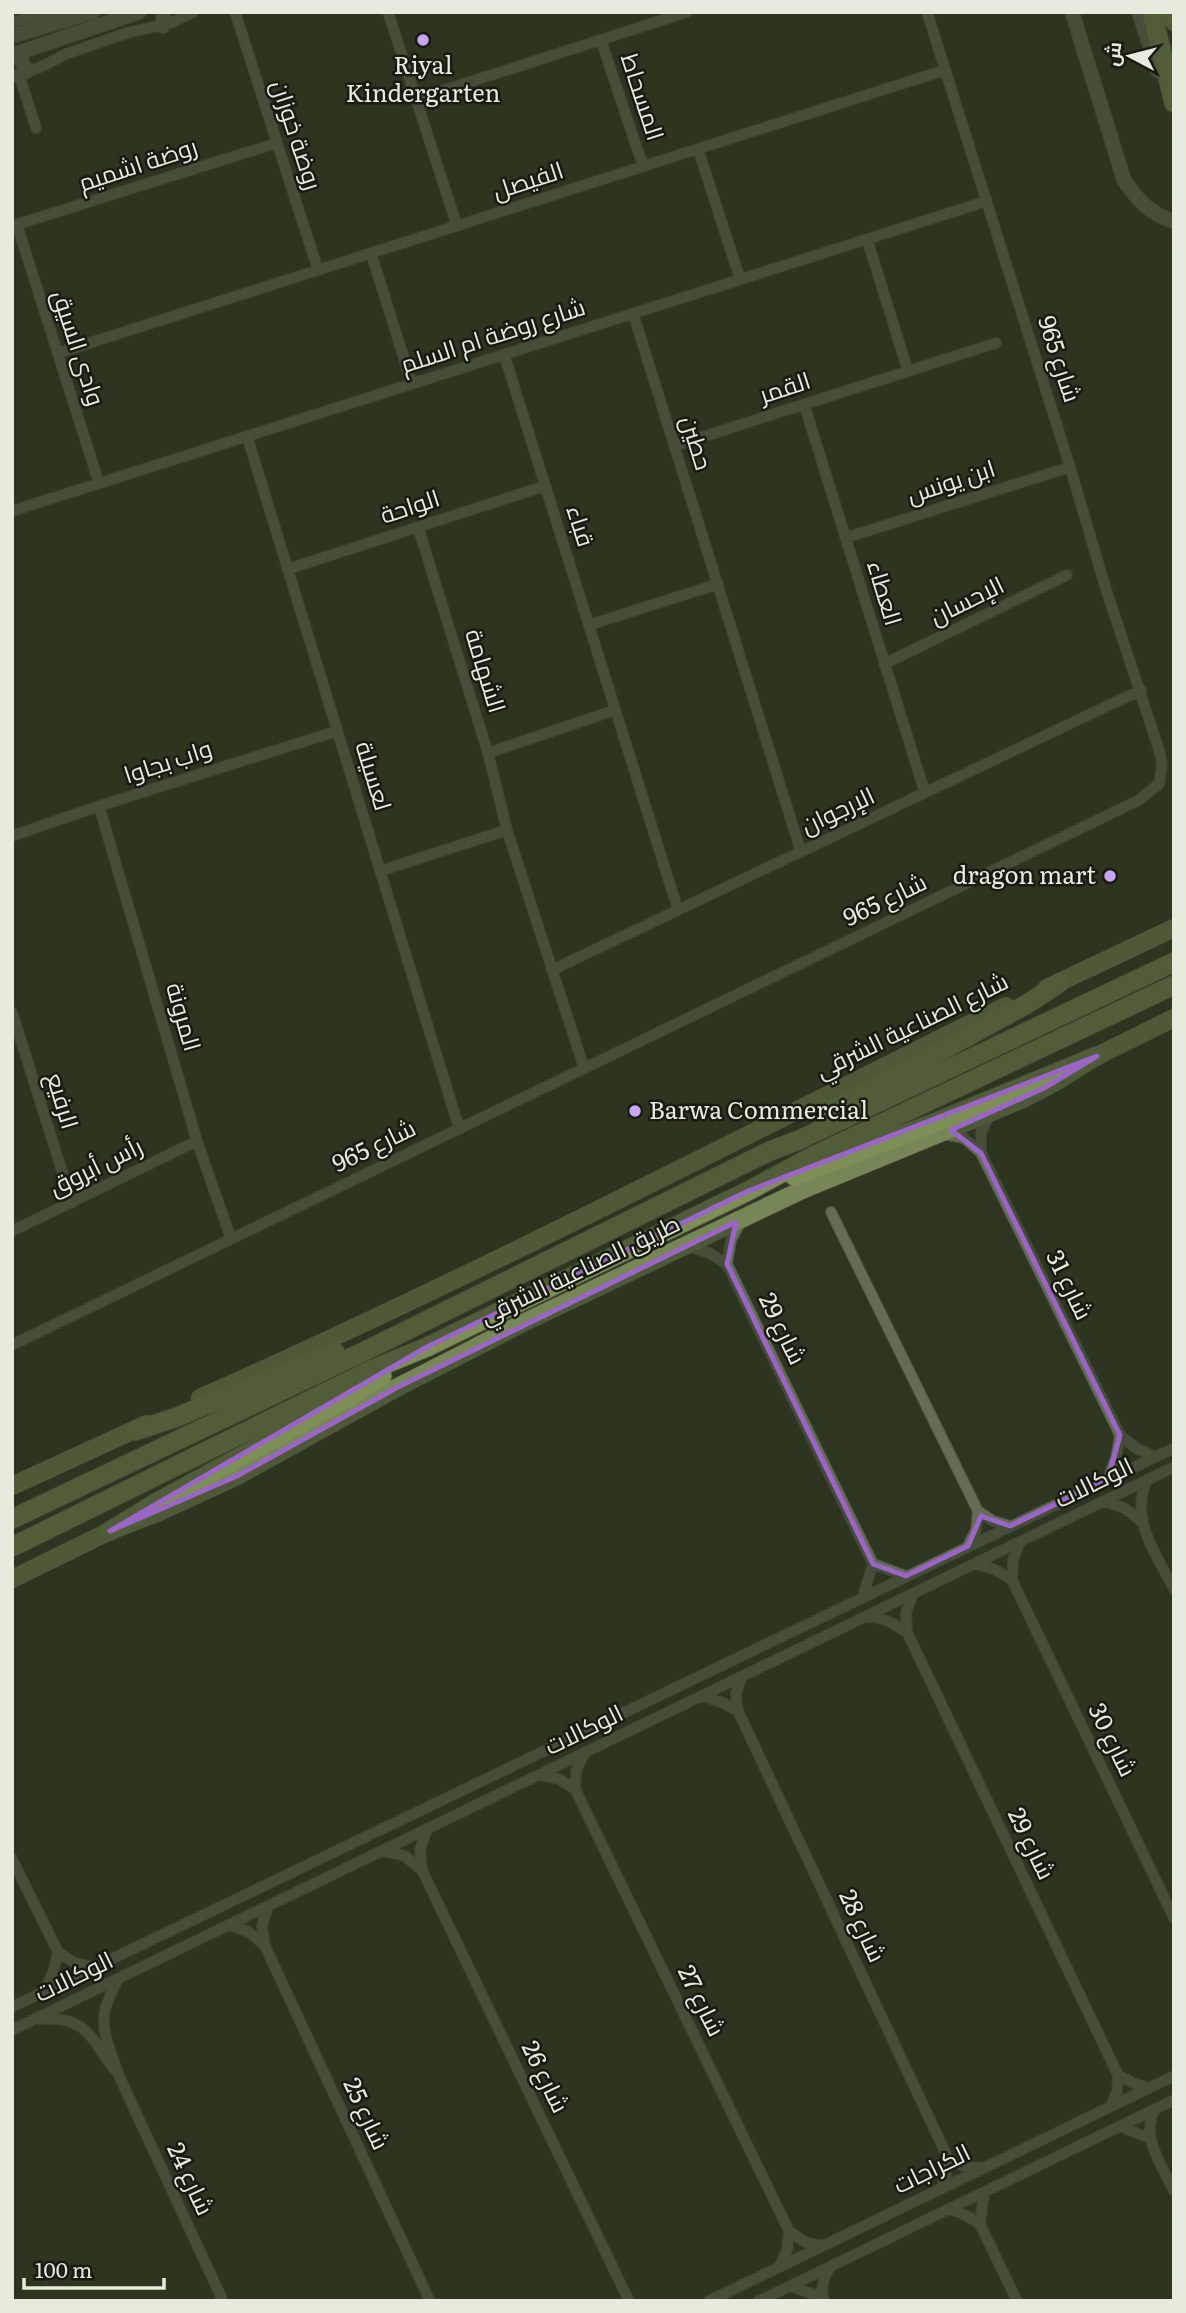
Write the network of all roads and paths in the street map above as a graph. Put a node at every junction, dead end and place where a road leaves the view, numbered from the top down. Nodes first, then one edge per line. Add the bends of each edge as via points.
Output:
1 (56, 12) edge
2 (93, 12) edge
3 (138, 12) edge
4 (192, 12) edge
5 (235, 12) edge
6 (388, 12) edge
7 (687, 12) edge
8 (927, 12) edge
9 (1072, 12) edge
10 (1139, 12) edge
11 (1152, 12) edge
12 (1171, 12) edge
13 (21, 16) edge
14 (163, 19) edge
15 (1174, 21) edge
16 (12, 22) edge
17 (12, 36) edge
18 (601, 40) junction
19 (16, 54) edge
20 (945, 70) junction
21 (19, 75) edge
22 (417, 99) junction
23 (1174, 103) edge
24 (1174, 114) edge
25 (36, 128) dead end
26 (277, 143) junction
27 (698, 149) junction
28 (643, 166) junction
29 (987, 201) junction
30 (1174, 222) edge
31 (15, 225) edge
32 (457, 226) junction
33 (867, 239) junction
34 (371, 253) junction
35 (318, 270) junction
36 (740, 279) junction
37 (633, 313) junction
38 (996, 343) dead end
39 (58, 353) junction
40 (504, 355) junction
41 (908, 371) junction
42 (412, 384) junction
43 (804, 404) junction
44 (247, 436) junction
45 (674, 446) junction
46 (1070, 467) junction
47 (99, 483) junction
48 (545, 486) junction
49 (12, 511) edge
50 (418, 527) junction
51 (845, 538) junction
52 (288, 569) junction
53 (1068, 575) dead end
54 (718, 584) junction
55 (589, 625) junction
56 (884, 664) junction
57 (1141, 691) junction
58 (615, 710) junction
59 (337, 731) junction
60 (488, 752) junction
61 (925, 793) junction
62 (99, 806) junction
63 (507, 830) junction
64 (12, 836) edge
65 (801, 852) junction
66 (380, 871) junction
67 (678, 911) junction
68 (1174, 928) edge
69 (1174, 962) edge
70 (552, 970) junction
71 (1059, 983) junction
72 (1174, 985) edge
73 (12, 1012) edge
74 (1174, 1018) edge
75 (1097, 1056) junction
76 (584, 1068) junction
77 (990, 1114) junction
78 (459, 1128) junction
79 (941, 1134) junction
80 (197, 1140) junction
81 (770, 1151) junction
82 (981, 1153) junction
83 (637, 1190) joint
84 (746, 1192) junction
85 (72, 1203) junction
86 (831, 1212) dead end
87 (744, 1218) junction
88 (12, 1231) edge
89 (231, 1239) junction
90 (688, 1246) junction
91 (727, 1264) junction
92 (416, 1325) junction
93 (12, 1345) edge
94 (427, 1347) junction
95 (135, 1431) junction
96 (1119, 1435) junction
97 (1174, 1448) edge
98 (1155, 1457) junction
99 (1174, 1467) edge
100 (1108, 1479) junction
101 (1147, 1480) junction
102 (12, 1486) edge
103 (1104, 1501) junction
104 (978, 1511) junction
105 (12, 1519) edge
106 (1141, 1521) junction
107 (1010, 1526) junction
108 (110, 1531) junction
109 (1020, 1542) junction
110 (968, 1546) junction
111 (12, 1547) edge
112 (873, 1564) junction
113 (975, 1564) junction
114 (906, 1576) junction
115 (12, 1578) edge
116 (1012, 1580) junction
117 (1174, 1589) edge
118 (913, 1594) junction
119 (863, 1597) junction
120 (867, 1616) junction
121 (907, 1632) junction
122 (741, 1678) junction
123 (702, 1696) junction
124 (738, 1711) junction
125 (584, 1754) junction
126 (540, 1775) junction
127 (575, 1789) junction
128 (427, 1830) junction
129 (383, 1851) junction
130 (12, 1859) edge
131 (422, 1870) junction
132 (268, 1906) junction
133 (1174, 1918) edge
134 (229, 1924) junction
135 (265, 1946) junction
136 (58, 1952) junction
137 (94, 1967) junction
138 (118, 1979) junction
139 (43, 1992) junction
140 (16, 2004) edge
141 (33, 2020) junction
142 (12, 2030) edge
143 (1118, 2075) junction
144 (119, 2076) junction
145 (1174, 2076) edge
146 (1149, 2088) junction
147 (1174, 2100) edge
148 (1111, 2106) junction
149 (1155, 2109) junction
150 (1120, 2126) junction
151 (1149, 2138) junction
152 (948, 2158) junction
153 (981, 2168) junction
154 (941, 2189) junction
155 (1174, 2191) edge
156 (984, 2193) junction
157 (949, 2209) junction
158 (980, 2224) junction
159 (789, 2231) junction
160 (823, 2246) junction
161 (779, 2267) junction
162 (831, 2267) junction
163 (790, 2286) junction
164 (823, 2299) edge
165 (223, 2301) edge
166 (430, 2301) edge
167 (629, 2301) edge
168 (709, 2301) edge
169 (759, 2301) edge
170 (1017, 2301) edge

1 - 13 street
2 - 17 street
3 - 19 street
4 - 14 street
5 - 26 street, روضة خوزان
6 - 22 street
7 - 18 street, المسحاط
8 - 20 street, شارع 965
9 - 30 street via 1124,180 1138,201
10 - 24 street
11 - 23 highway
12 - 15 highway
13 - 16 street
14 - 21 street
18 - 22 street, المسحاط
18 - 28 street, المسحاط
19 - 21 street
20 - 27 street, الفيصل
20 - 29 street, شارع 965
21 - 25 street
22 - 32 street
26 - 31 street, روضة اشميم
26 - 35 street, روضة خوزان
27 - 28 street, الفيصل
27 - 36 street
28 - 32 street, الفيصل
29 - 33 street, شارع روضة ام السلم
29 - 46 street, شارع 965
31 - 39 street, وادى السيق
32 - 34 street, الفيصل
33 - 36 street, شارع روضة ام السلم
33 - 41 street
34 - 35 street, الفيصل
34 - 42 street
35 - 39 street, الفيصل
36 - 37 street, شارع روضة ام السلم
37 - 40 street, شارع روضة ام السلم
37 - 45 street, حطين
38 - 41 street, القمر
39 - 47 street, وادى السيق
40 - 42 street, شارع روضة ام السلم
40 - 48 street, قباء
41 - 43 street, القمر
42 - 44 street, شارع روضة ام السلم
43 - 45 street, القمر
43 - 51 street, العطاء
44 - 47 street, شارع روضة ام السلم
44 - 52 street, لعسيلة
45 - 54 street, حطين
46 - 51 street, ابن يونس
46 - 57 street, شارع 965
47 - 49 street, شارع روضة ام السلم
48 - 50 street, الواحة
48 - 55 street, قباء
50 - 52 street, الواحة
50 - 60 street, الشهامة
51 - 56 street, العطاء
52 - 59 street, لعسيلة
53 - 56 street, الإحسان
54 - 55 street
54 - 65 street, حطين
55 - 58 street, قباء
56 - 61 street, العطاء
57 - 61 street, الإرجوان
57 - 76 street, شارع 965 via 1162,765 1159,784 1147,795
58 - 60 street
58 - 67 street, قباء
59 - 62 street, واب بجاوا
59 - 66 street, لعسيلة
60 - 63 street, الشهامة
61 - 65 street, الإرجوان
62 - 64 street, واب بجاوا
62 - 80 street, المرونة
63 - 66 street
63 - 70 street, الشهامة
65 - 67 street, الإرجوان
66 - 78 street, لعسيلة
67 - 70 street, الإرجوان
68 - 71 main road
69 - 81 highway, طريق الصناعية الشرقي
70 - 76 street, الشهامة
71 - 81 highway via 795,1131
71 - 83 main road, شارع الصناعية الشرقي
72 - 84 highway, طريق الصناعية الشرقي
73 - 85 street, الرفيع
74 - 75 main road, طريق الصناعية الشرقي
75 - 77 main road, طريق الصناعية الشرقي
75 - 84 highway via 834,1162
76 - 78 street, شارع 965
77 - 79 main road, طريق الصناعية الشرقي
77 - 82 street via 981,1132
78 - 89 street, شارع 965
79 - 82 street via 964,1138
79 - 87 main road, طريق الصناعية الشرقي
80 - 85 street, رأس أبروق
80 - 89 street, المرونة
81 - 92 highway, طريق الصناعية الشرقي
82 - 96 street, شارع 31
83 - 95 main road, طريق الصناعية الشرقي
84 - 94 highway, طريق الصناعية الشرقي
85 - 88 street, رأس أبروق
86 - 104 street
87 - 90 main road, طريق الصناعية الشرقي
87 - 91 street via 731,1240
89 - 93 street, شارع 965
90 - 91 street
90 - 108 main road, طريق الصناعية الشرقي via 466,1352 237,1476
91 - 112 street, شارع 29
92 - 95 highway
92 - 105 highway, طريق الصناعية الشرقي
94 - 108 highway via 344,1400
94 - 111 highway, طريق الصناعية الشرقي via 371,1370
95 - 102 main road, طريق الصناعية الشرقي
96 - 98 street
96 - 100 street
97 - 98 street, الوكالات
98 - 100 street, الوكالات
99 - 101 street, الوكالات
100 - 107 street, الوكالات
101 - 103 street, الوكالات
101 - 106 street via 1140,1500
103 - 106 street
103 - 109 street, الوكالات
104 - 107 street
104 - 110 street
106 - 117 street
107 - 110 street, الوكالات
108 - 115 main road, طريق الصناعية الشرقي
109 - 113 street, الوكالات
109 - 116 street
110 - 114 street, الوكالات
112 - 114 street
112 - 119 street
113 - 116 street
113 - 118 street, الوكالات
114 - 119 street, الوكالات
116 - 133 street, شارع 30
118 - 120 street, الوكالات
118 - 121 street via 906,1613
119 - 137 street, الوكالات
120 - 121 street
120 - 122 street, الوكالات
121 - 143 street, شارع 29
122 - 123 street, الوكالات
122 - 124 street via 736,1694
123 - 124 street
123 - 125 street, الوكالات
124 - 152 street, شارع 28
125 - 126 street, الوكالات
125 - 127 street via 576,1771
126 - 127 street
126 - 128 street, الوكالات
127 - 159 street, شارع 27
128 - 129 street, الوكالات
128 - 131 street, شارع 26 via 419,1849
129 - 131 street via 405,1856
129 - 132 street, الوكالات
130 - 136 street
131 - 167 street, شارع 26
132 - 134 street, الوكالات
132 - 135 street, شارع 25 via 262,1926
134 - 135 street via 249,1932
134 - 138 street, الوكالات
135 - 166 street, شارع 25
136 - 137 street via 75,1963
136 - 139 street
137 - 139 street, الوكالات
138 - 141 street, الوكالات
138 - 144 street, شارع 24 via 104,2018
139 - 140 street, الوكالات
141 - 142 street, الوكالات
141 - 144 street, شارع 24 via 62,2019 81,2026
143 - 146 street
143 - 148 street
144 - 165 street, شارع 24
145 - 146 street, الكراجات
146 - 148 street, الكراجات
147 - 149 street, الكراجات
148 - 153 street, الكراجات
149 - 150 street, الكراجات
149 - 151 street
150 - 151 street
150 - 156 street, الكراجات
151 - 155 street
152 - 153 street
152 - 154 street
153 - 154 street, الكراجات
154 - 160 street, الكراجات
156 - 157 street, الكراجات
156 - 158 street
157 - 158 street
157 - 162 street, الكراجات
158 - 170 street
159 - 160 street via 805,2242
159 - 161 street
160 - 161 street, الكراجات
161 - 168 street, الكراجات
162 - 163 street, الكراجات
162 - 164 street via 823,2281
163 - 164 street
163 - 169 street, الكراجات

